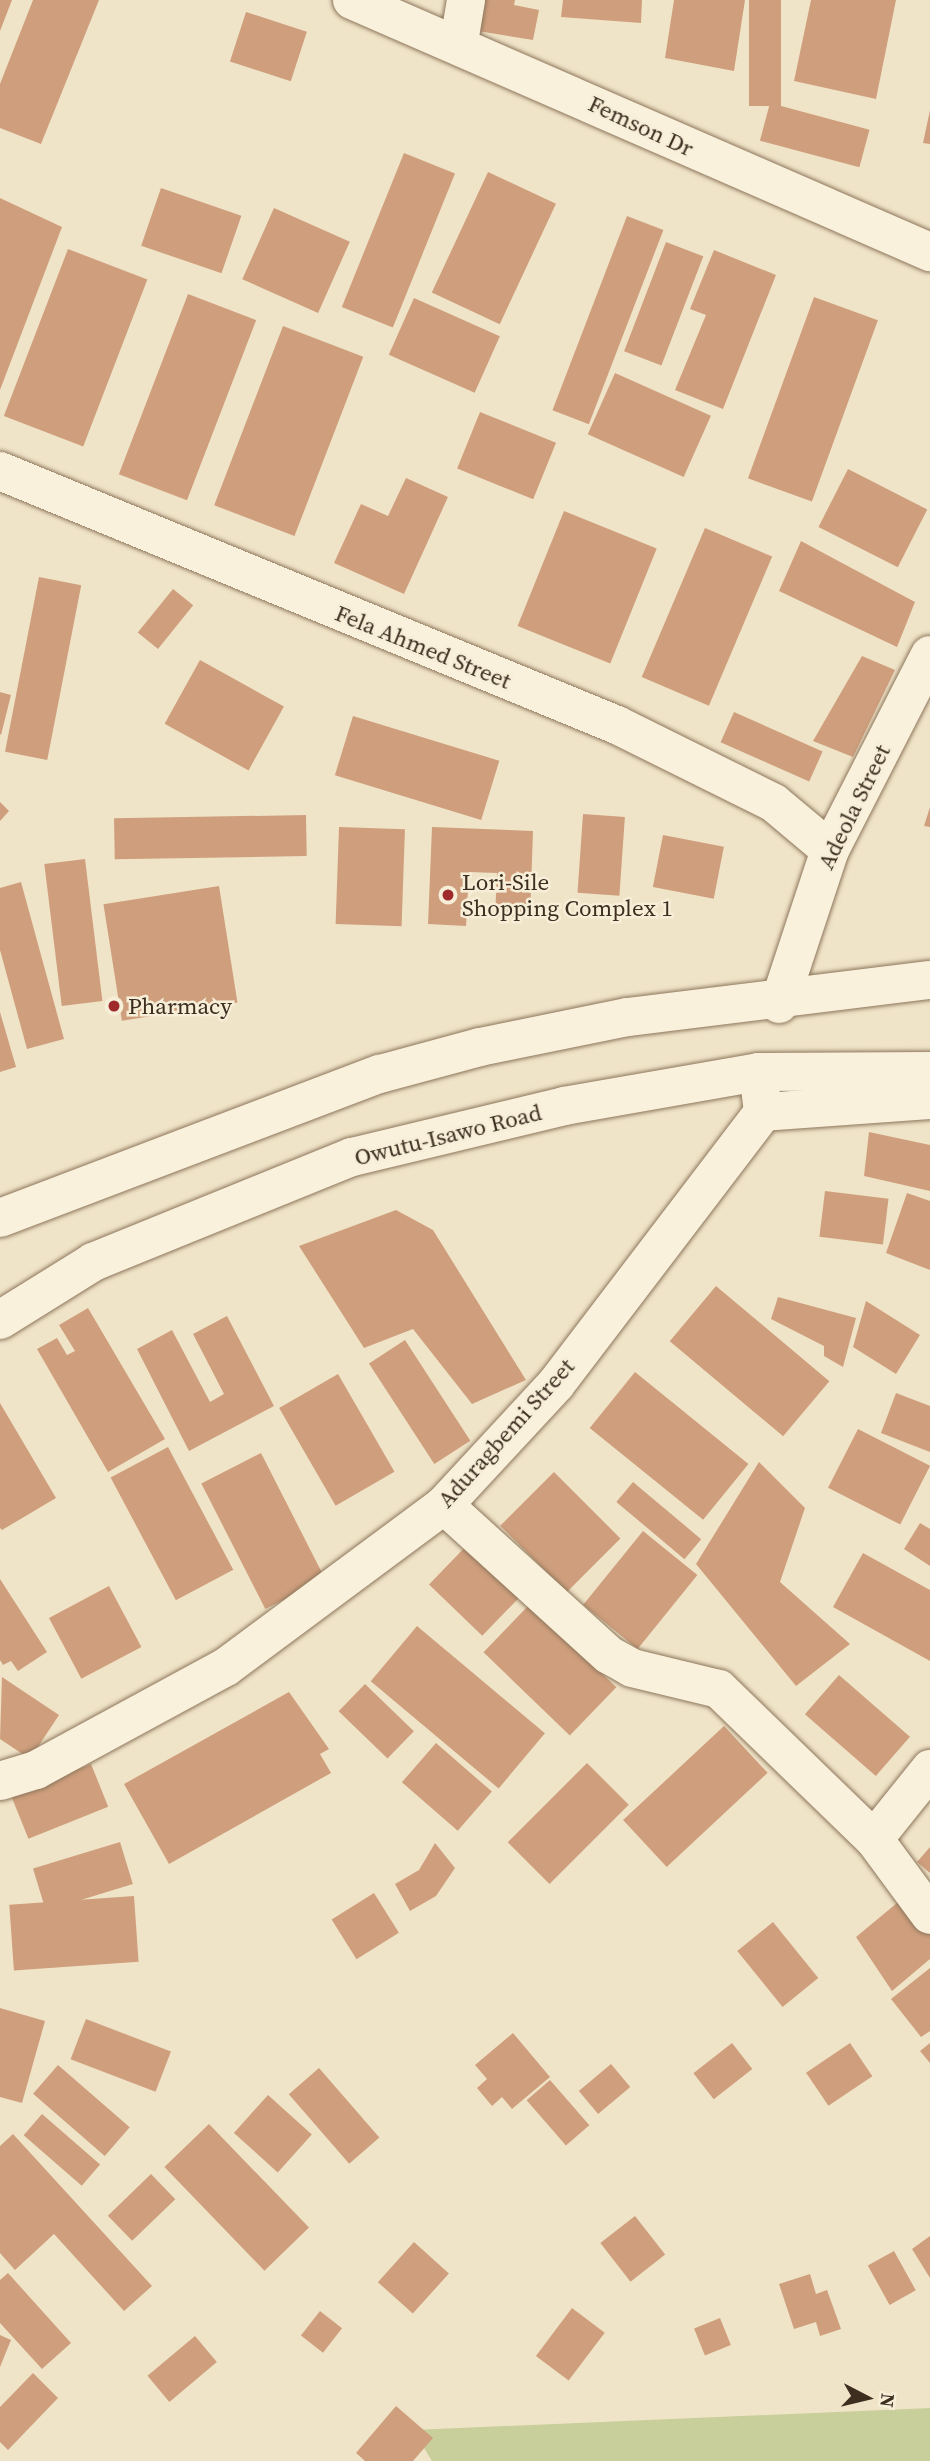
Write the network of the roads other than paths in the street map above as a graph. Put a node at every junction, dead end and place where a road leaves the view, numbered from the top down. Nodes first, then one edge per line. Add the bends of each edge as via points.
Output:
1 (352, 0) edge
2 (466, 0) edge
3 (459, 42) junction
4 (930, 252) edge
5 (0, 471) edge
6 (930, 655) edge
7 (830, 850) junction
8 (930, 980) edge
9 (779, 1004) junction
10 (930, 1071) edge
11 (758, 1072) junction
12 (930, 1100) edge
13 (763, 1112) junction
14 (0, 1218) edge
15 (0, 1320) edge
16 (444, 1505) junction
17 (930, 1769) edge
18 (0, 1781) edge
19 (874, 1839) junction
20 (930, 1915) edge

1 - 3 street, Femson Dr
2 - 3 street
3 - 4 street, Femson Dr
5 - 7 street, Fela Ahmed Street via 617,724 774,803
6 - 7 street, Adeola Street
7 - 9 street, Adeola Street
8 - 9 street
9 - 14 street via 553,1030 380,1074
10 - 11 street, Owutu-Isawo Road
11 - 13 street
11 - 15 street, Owutu-Isawo Road via 564,1106 352,1157 93,1262
12 - 13 street
13 - 16 street, Aduragbemi Street via 556,1384
16 - 18 street, Aduragbemi Street via 226,1667 36,1770
16 - 19 street via 609,1655 632,1668 719,1689
17 - 19 street
19 - 20 street

